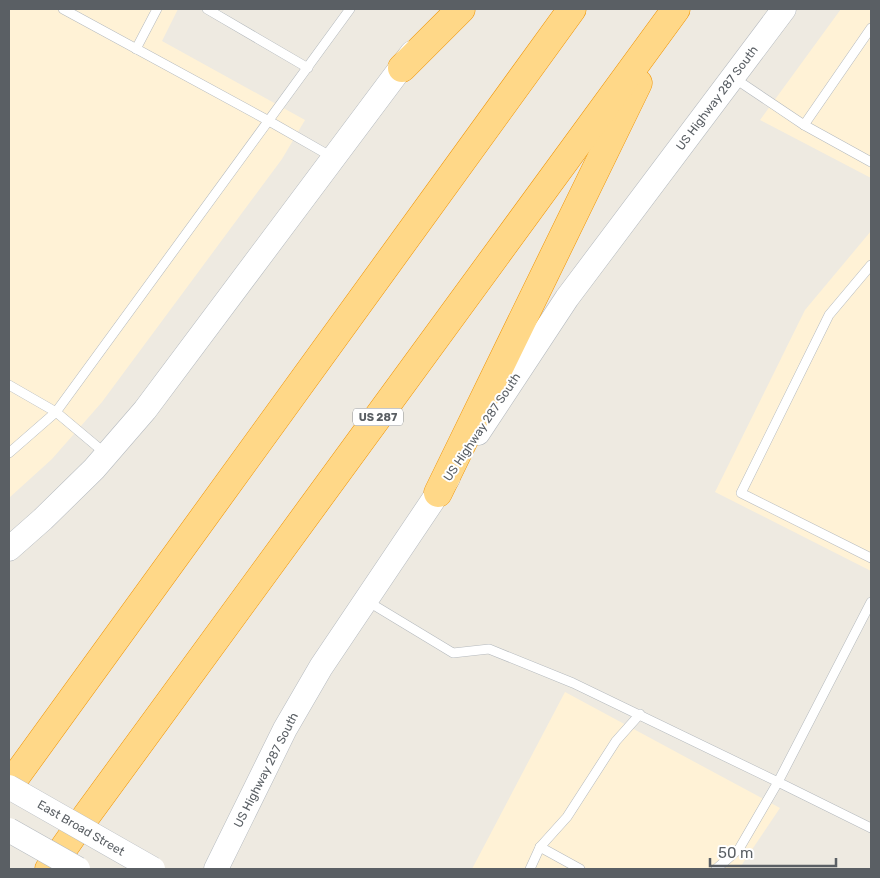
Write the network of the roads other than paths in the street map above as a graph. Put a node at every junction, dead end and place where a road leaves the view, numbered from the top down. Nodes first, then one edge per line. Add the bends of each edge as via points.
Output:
1 (63, 9) edge
2 (157, 9) edge
3 (207, 9) edge
4 (350, 9) edge
5 (444, 9) edge
6 (461, 9) edge
7 (572, 9) edge
8 (784, 9) edge
9 (672, 13) edge
10 (871, 28) edge
11 (136, 49) junction
12 (308, 68) junction
13 (402, 68) junction
14 (733, 77) junction
15 (269, 121) junction
16 (804, 125) junction
17 (334, 158) junction
18 (871, 162) edge
19 (871, 265) edge
20 (9, 385) edge
21 (56, 412) junction
22 (9, 453) edge
23 (106, 454) junction
24 (438, 493) junction
25 (9, 549) edge
26 (871, 558) edge
27 (365, 600) junction
28 (871, 602) edge
29 (640, 714) junction
30 (778, 782) junction
31 (9, 787) edge
32 (871, 828) edge
33 (9, 830) edge
34 (230, 842) junction
35 (540, 847) junction
36 (49, 869) edge
37 (78, 869) edge
38 (153, 869) edge
39 (216, 869) edge
40 (230, 869) edge
41 (530, 869) edge
42 (580, 869) edge
43 (716, 869) edge

1 - 11 lane
2 - 11 lane
3 - 12 lane
4 - 12 lane
5 - 13 main road
6 - 13 highway
7 - 31 highway
8 - 14 main road, US Highway 287 South
9 - 24 highway
9 - 36 highway, US 287
10 - 16 lane
11 - 15 lane
12 - 15 lane
13 - 17 main road
14 - 16 lane
14 - 24 main road, US Highway 287 South via 567,298
15 - 17 lane
15 - 21 lane
16 - 18 lane
17 - 23 main road via 145,410
19 - 26 lane via 829,315 741,493
20 - 21 lane
21 - 22 lane
21 - 23 lane
23 - 25 main road
24 - 27 main road, US Highway 287 South
27 - 29 lane via 453,653 489,649
27 - 34 main road, US Highway 287 South via 285,729
28 - 30 lane
29 - 30 lane
29 - 35 lane via 616,741 567,817
30 - 32 lane
30 - 43 lane via 738,849
31 - 38 main road, East Broad Street, bridge
33 - 37 main road, bridge
34 - 39 main road, US Highway 287 South
34 - 40 main road
35 - 41 lane
35 - 42 lane

